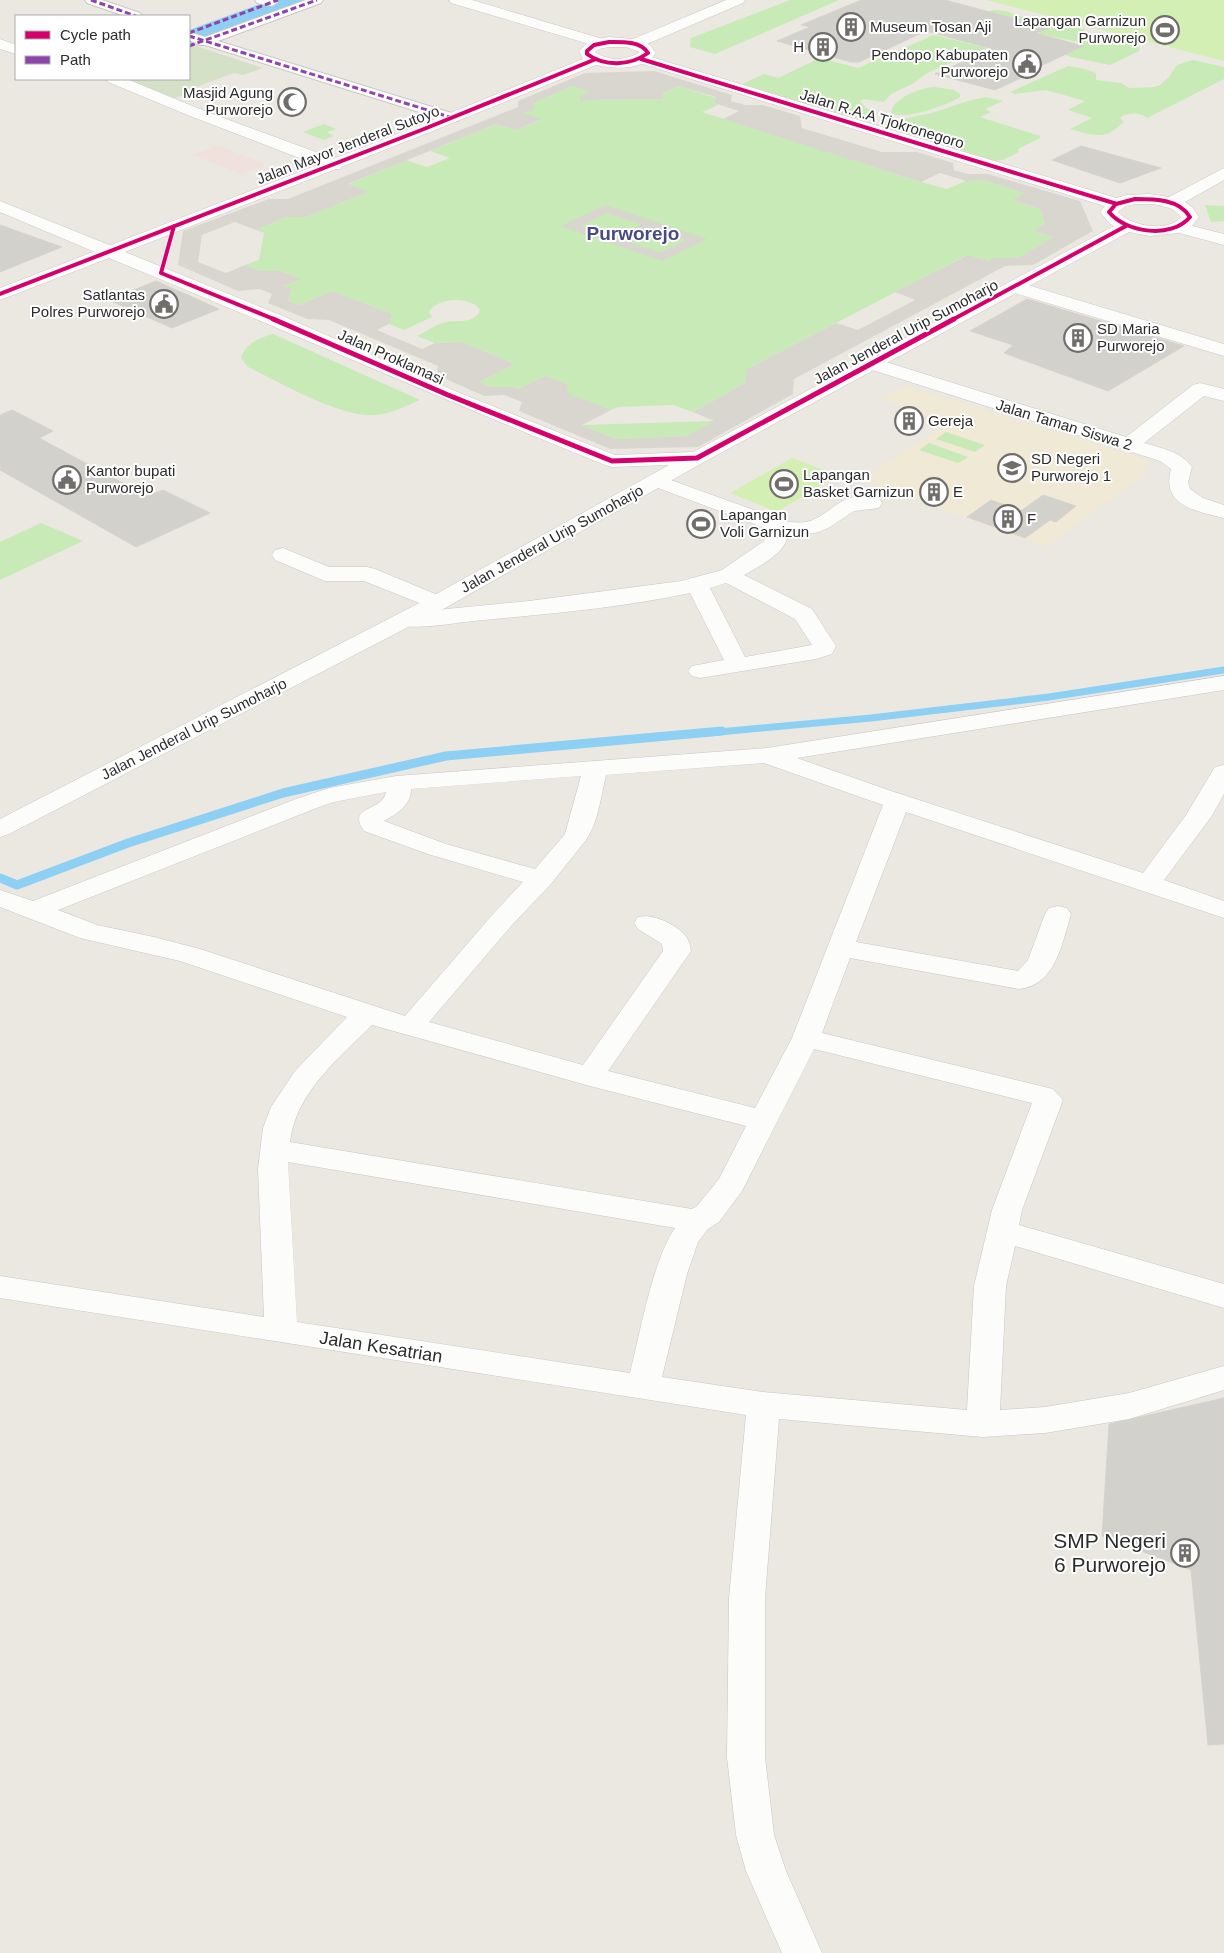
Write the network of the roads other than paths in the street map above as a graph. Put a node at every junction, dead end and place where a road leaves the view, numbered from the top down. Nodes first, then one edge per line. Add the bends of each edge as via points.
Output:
1 (91, 0) edge
2 (317, 0) edge
3 (456, 0) edge
4 (738, 0) edge
5 (271, 1) edge
6 (133, 15) edge
7 (196, 38) edge
8 (601, 43) junction
9 (0, 44) edge
10 (15, 50) edge
11 (638, 51) junction
12 (596, 59) junction
13 (117, 80) edge
14 (453, 118) junction
15 (334, 165) junction
16 (1224, 173) edge
17 (1170, 202) junction
18 (1117, 204) junction
19 (0, 206) edge
20 (174, 226) junction
21 (1126, 226) junction
22 (1178, 227) junction
23 (1224, 240) edge
24 (108, 251) junction
25 (161, 273) junction
26 (1014, 288) junction
27 (0, 294) edge
28 (1224, 350) edge
29 (873, 364) junction
30 (1224, 395) edge
31 (1129, 445) junction
32 (697, 458) junction
33 (612, 460) junction
34 (657, 481) junction
35 (620, 501) junction
36 (870, 503) dead end
37 (1224, 512) edge
38 (773, 524) junction
39 (283, 555) dead end
40 (728, 576) junction
41 (697, 584) junction
42 (438, 603) junction
43 (406, 620) junction
44 (738, 665) junction
45 (700, 671) dead end
46 (1224, 683) edge
47 (768, 756) junction
48 (594, 769) junction
49 (1224, 772) edge
50 (396, 783) junction
51 (897, 802) junction
52 (0, 829) edge
53 (541, 879) junction
54 (1149, 883) junction
55 (0, 898) edge
56 (35, 910) junction
57 (1224, 910) edge
58 (1058, 914) dead end
59 (647, 923) dead end
60 (841, 948) junction
61 (366, 1014) junction
62 (411, 1026) junction
63 (806, 1038) junction
64 (590, 1076) junction
65 (763, 1120) junction
66 (274, 1150) junction
67 (698, 1221) junction
68 (1002, 1231) junction
69 (0, 1287) edge
70 (1224, 1296) edge
71 (281, 1330) junction
72 (1224, 1378) edge
73 (643, 1386) junction
74 (763, 1405) junction
75 (983, 1424) junction
76 (802, 1953) edge

1 - 6 street
2 - 7 street
3 - 8 street
4 - 11 street
5 - 7 street
7 - 14 street
8 - 11 street via 618,41
8 - 12 street via 587,51
9 - 10 street
11 - 12 street via 615,62
11 - 18 street, Jalan R.A.A Tjokronegoro
12 - 14 street, Jalan Mayor Jenderal Sutoyo
13 - 15 street
14 - 15 street, Jalan Mayor Jenderal Sutoyo
15 - 20 street, Jalan Mayor Jenderal Sutoyo
16 - 17 street
17 - 18 street via 1147,199
17 - 22 street via 1184,209 1190,217
18 - 21 street via 1109,212 1117,222
19 - 24 street, Jalan Proklamasi
20 - 24 street, Jalan Mayor Jenderal Sutoyo
20 - 25 street
21 - 22 street via 1152,230
21 - 26 street, Jalan Jenderal Urip Sumoharjo
22 - 23 street
24 - 25 street, Jalan Proklamasi
24 - 27 street, Jalan Mayor Jenderal Sutoyo
25 - 33 street, Jalan Proklamasi via 448,395
26 - 28 street
26 - 29 street, Jalan Jenderal Urip Sumoharjo
29 - 31 street, Jalan Taman Siswa 2
29 - 32 street, Jalan Jenderal Urip Sumoharjo
30 - 31 street via 1200,389
31 - 37 street, Jalan Taman Siswa 2 via 1177,462 1182,467 1178,479 1180,492 1188,499
32 - 33 street
32 - 34 street, Jalan Jenderal Urip Sumoharjo
33 - 35 street
34 - 35 street, Jalan Jenderal Urip Sumoharjo
34 - 38 street
35 - 42 street, Jalan Jenderal Urip Sumoharjo
36 - 38 street via 854,502 844,506 815,526 792,529
38 - 40 street via 778,537 775,543
39 - 42 street via 325,574 367,574
40 - 41 street
40 - 44 street via 804,614 824,646 816,652
41 - 43 street via 540,607
41 - 44 street
42 - 43 street, Jalan Jenderal Urip Sumoharjo
43 - 52 street, Jalan Jenderal Urip Sumoharjo
44 - 45 street
46 - 47 street
47 - 48 street
47 - 51 street
48 - 50 street
48 - 53 street via 577,834
49 - 54 street via 1198,817
50 - 53 street via 399,798 371,818 374,826 437,849
50 - 56 street via 304,804
51 - 54 street
51 - 60 street
53 - 62 street
54 - 57 street
55 - 56 street
56 - 61 street via 90,932 190,955
58 - 60 street via 1035,973 1024,980
59 - 64 street via 675,940 677,951
60 - 63 street
61 - 62 street
61 - 66 street via 296,1090 279,1123
62 - 64 street
63 - 65 street
63 - 68 street via 1046,1098 1048,1102
64 - 65 street
65 - 67 street via 731,1184 708,1214
66 - 67 street
66 - 71 street
67 - 73 street via 684,1239 671,1274
68 - 70 street
68 - 75 street via 990,1286
69 - 71 street, Jalan Kesatrian
71 - 73 street, Jalan Kesatrian
72 - 75 street, Jalan Kesatrian via 1129,1406 1045,1420
73 - 74 street, Jalan Kesatrian
74 - 75 street, Jalan Kesatrian
74 - 76 street via 747,1598 746,1756 755,1835 766,1871

